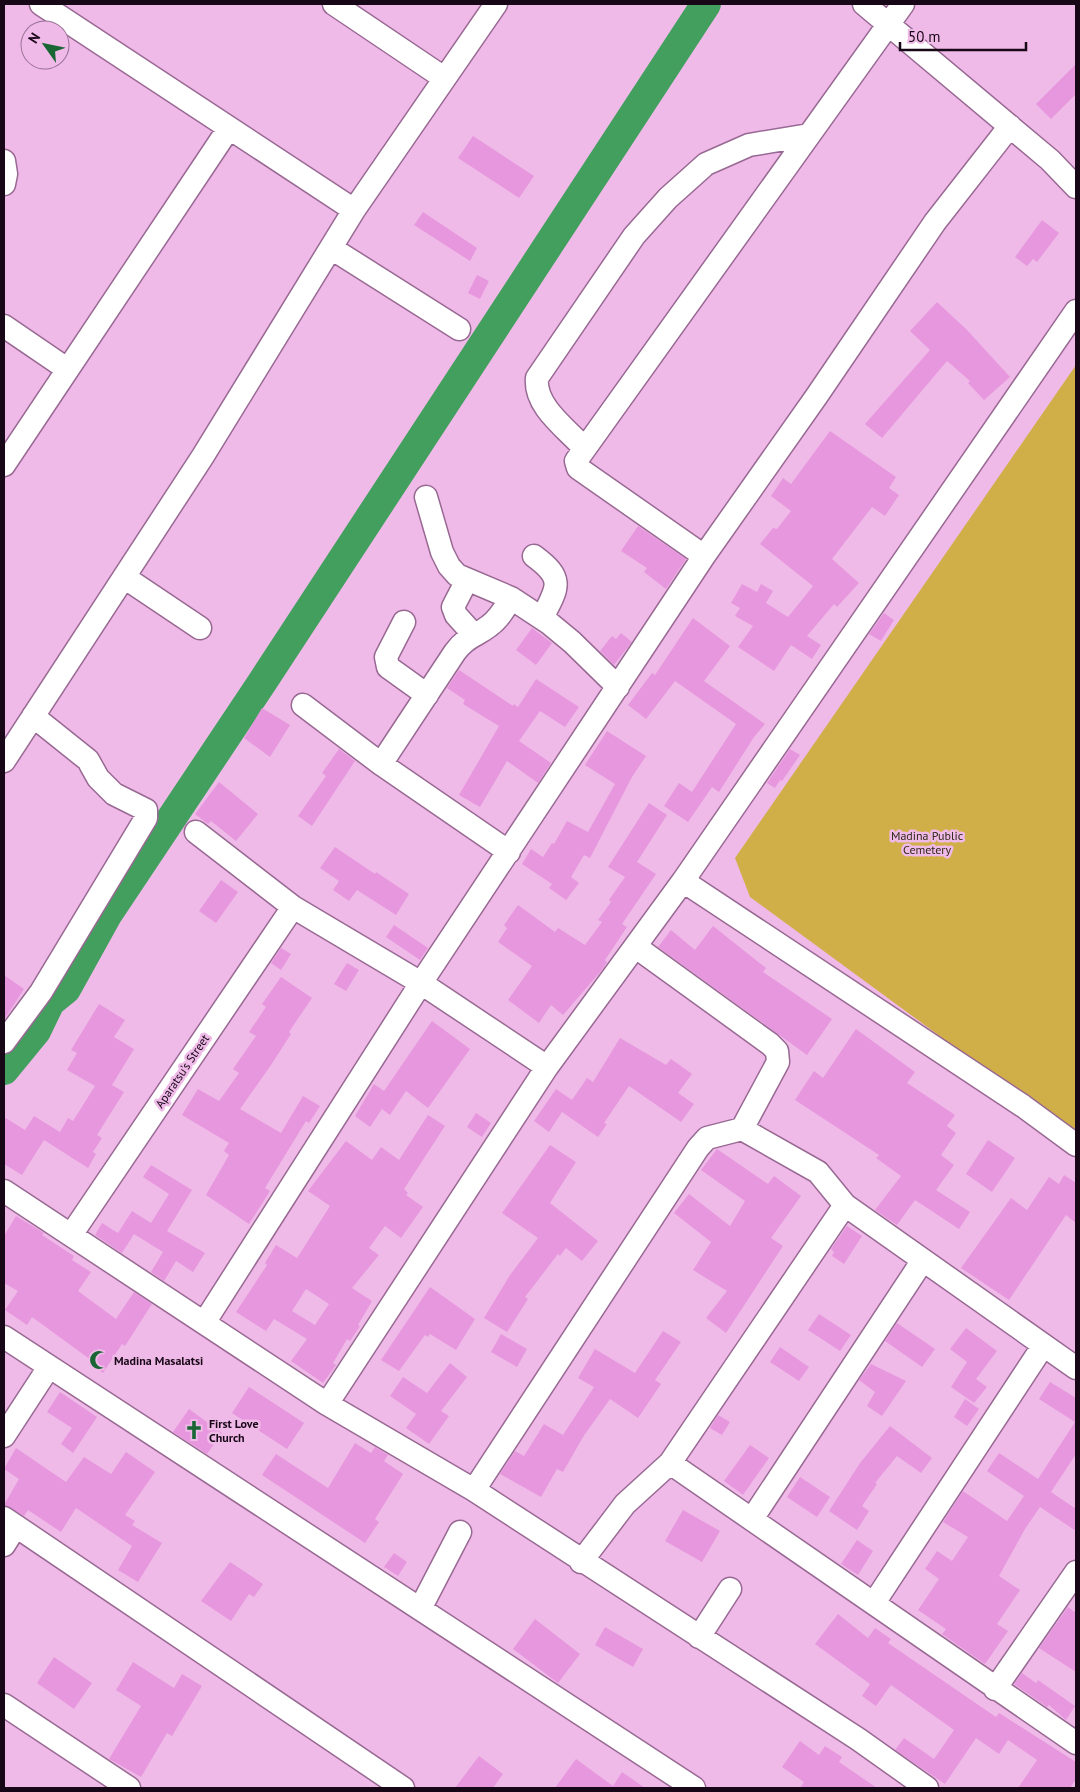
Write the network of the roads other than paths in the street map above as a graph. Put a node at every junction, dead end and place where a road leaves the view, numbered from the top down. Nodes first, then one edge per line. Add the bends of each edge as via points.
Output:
1 (41, 4) edge
2 (334, 4) edge
3 (496, 4) edge
4 (864, 4) edge
5 (903, 4) edge
6 (889, 23) junction
7 (444, 78) junction
8 (1010, 126) junction
9 (229, 128) junction
10 (809, 134) junction
11 (4, 161) edge
12 (4, 184) edge
13 (1076, 187) edge
14 (354, 210) junction
15 (331, 248) junction
16 (1076, 311) edge
17 (4, 326) edge
18 (459, 329) dead end
19 (67, 369) junction
20 (584, 448) junction
21 (4, 465) edge
22 (426, 497) dead end
23 (534, 556) dead end
24 (704, 556) junction
25 (124, 577) junction
26 (467, 580) junction
27 (512, 598) junction
28 (542, 618) junction
29 (404, 622) dead end
30 (200, 628) dead end
31 (474, 635) junction
32 (618, 687) junction
33 (427, 695) junction
34 (304, 705) dead end
35 (33, 716) junction
36 (10, 736) edge
37 (4, 761) edge
38 (381, 764) junction
39 (196, 832) dead end
40 (509, 852) junction
41 (683, 881) junction
42 (293, 907) junction
43 (636, 947) junction
44 (421, 984) junction
45 (4, 1042) edge
46 (547, 1067) junction
47 (742, 1129) junction
48 (1076, 1146) edge
49 (4, 1191) edge
50 (845, 1205) junction
51 (70, 1235) junction
52 (922, 1260) junction
53 (204, 1323) junction
54 (4, 1337) edge
55 (1044, 1346) junction
56 (49, 1367) junction
57 (1076, 1368) edge
58 (327, 1404) junction
59 (4, 1436) edge
60 (670, 1463) junction
61 (474, 1490) junction
62 (752, 1519) junction
63 (10, 1522) edge
64 (460, 1532) dead end
65 (4, 1545) edge
66 (581, 1562) junction
67 (1076, 1572) edge
68 (730, 1589) dead end
69 (874, 1602) junction
70 (420, 1609) junction
71 (699, 1637) junction
72 (995, 1689) junction
73 (4, 1705) edge
74 (1076, 1743) edge
75 (129, 1788) edge
76 (403, 1788) edge
77 (694, 1788) edge
78 (927, 1788) edge

1 - 9 street
2 - 7 street
3 - 7 street
4 - 6 street
5 - 6 street
6 - 8 street
6 - 10 street
7 - 14 street
8 - 13 street
8 - 24 street via 930,229
9 - 14 street
9 - 19 street
10 - 20 street
10 - 20 street via 749,145 706,164 668,198 634,236 537,378 540,400
11 - 12 street
14 - 15 street
15 - 18 street
15 - 25 street
16 - 41 street
17 - 19 street
19 - 21 street
20 - 24 street via 576,461 578,468
22 - 26 street via 442,552 449,566
23 - 28 street via 549,566 555,577 553,595
24 - 32 street
25 - 30 street
25 - 35 street
26 - 27 street
26 - 31 street via 453,607
27 - 28 street
27 - 31 street via 495,621
28 - 32 street
29 - 33 street via 386,663
31 - 33 street via 460,646
32 - 40 street
33 - 38 street
34 - 38 street
35 - 36 street
35 - 45 street via 88,760 98,778 114,794 146,810 146,818 41,992
36 - 37 street
38 - 40 street
39 - 42 street
40 - 44 street
41 - 43 street
41 - 48 street via 1023,1106
42 - 44 street
42 - 51 street, Aparatsu’s Street
43 - 46 street
43 - 47 street via 777,1051 778,1062
44 - 46 street
44 - 53 street
46 - 58 street
47 - 50 street via 818,1172
47 - 61 street via 707,1138 698,1148
49 - 51 street
50 - 52 street
50 - 60 street
51 - 53 street
52 - 55 street
52 - 62 street
53 - 58 street
54 - 56 street
55 - 57 street
55 - 69 street
56 - 59 street
56 - 70 street
58 - 61 street
60 - 62 street
60 - 66 street via 625,1504
61 - 66 street
62 - 69 street
63 - 65 street
63 - 76 street
64 - 70 street
66 - 71 street
67 - 72 street
68 - 71 street
69 - 72 street
70 - 77 street
71 - 78 street via 858,1739
72 - 74 street
73 - 75 street

